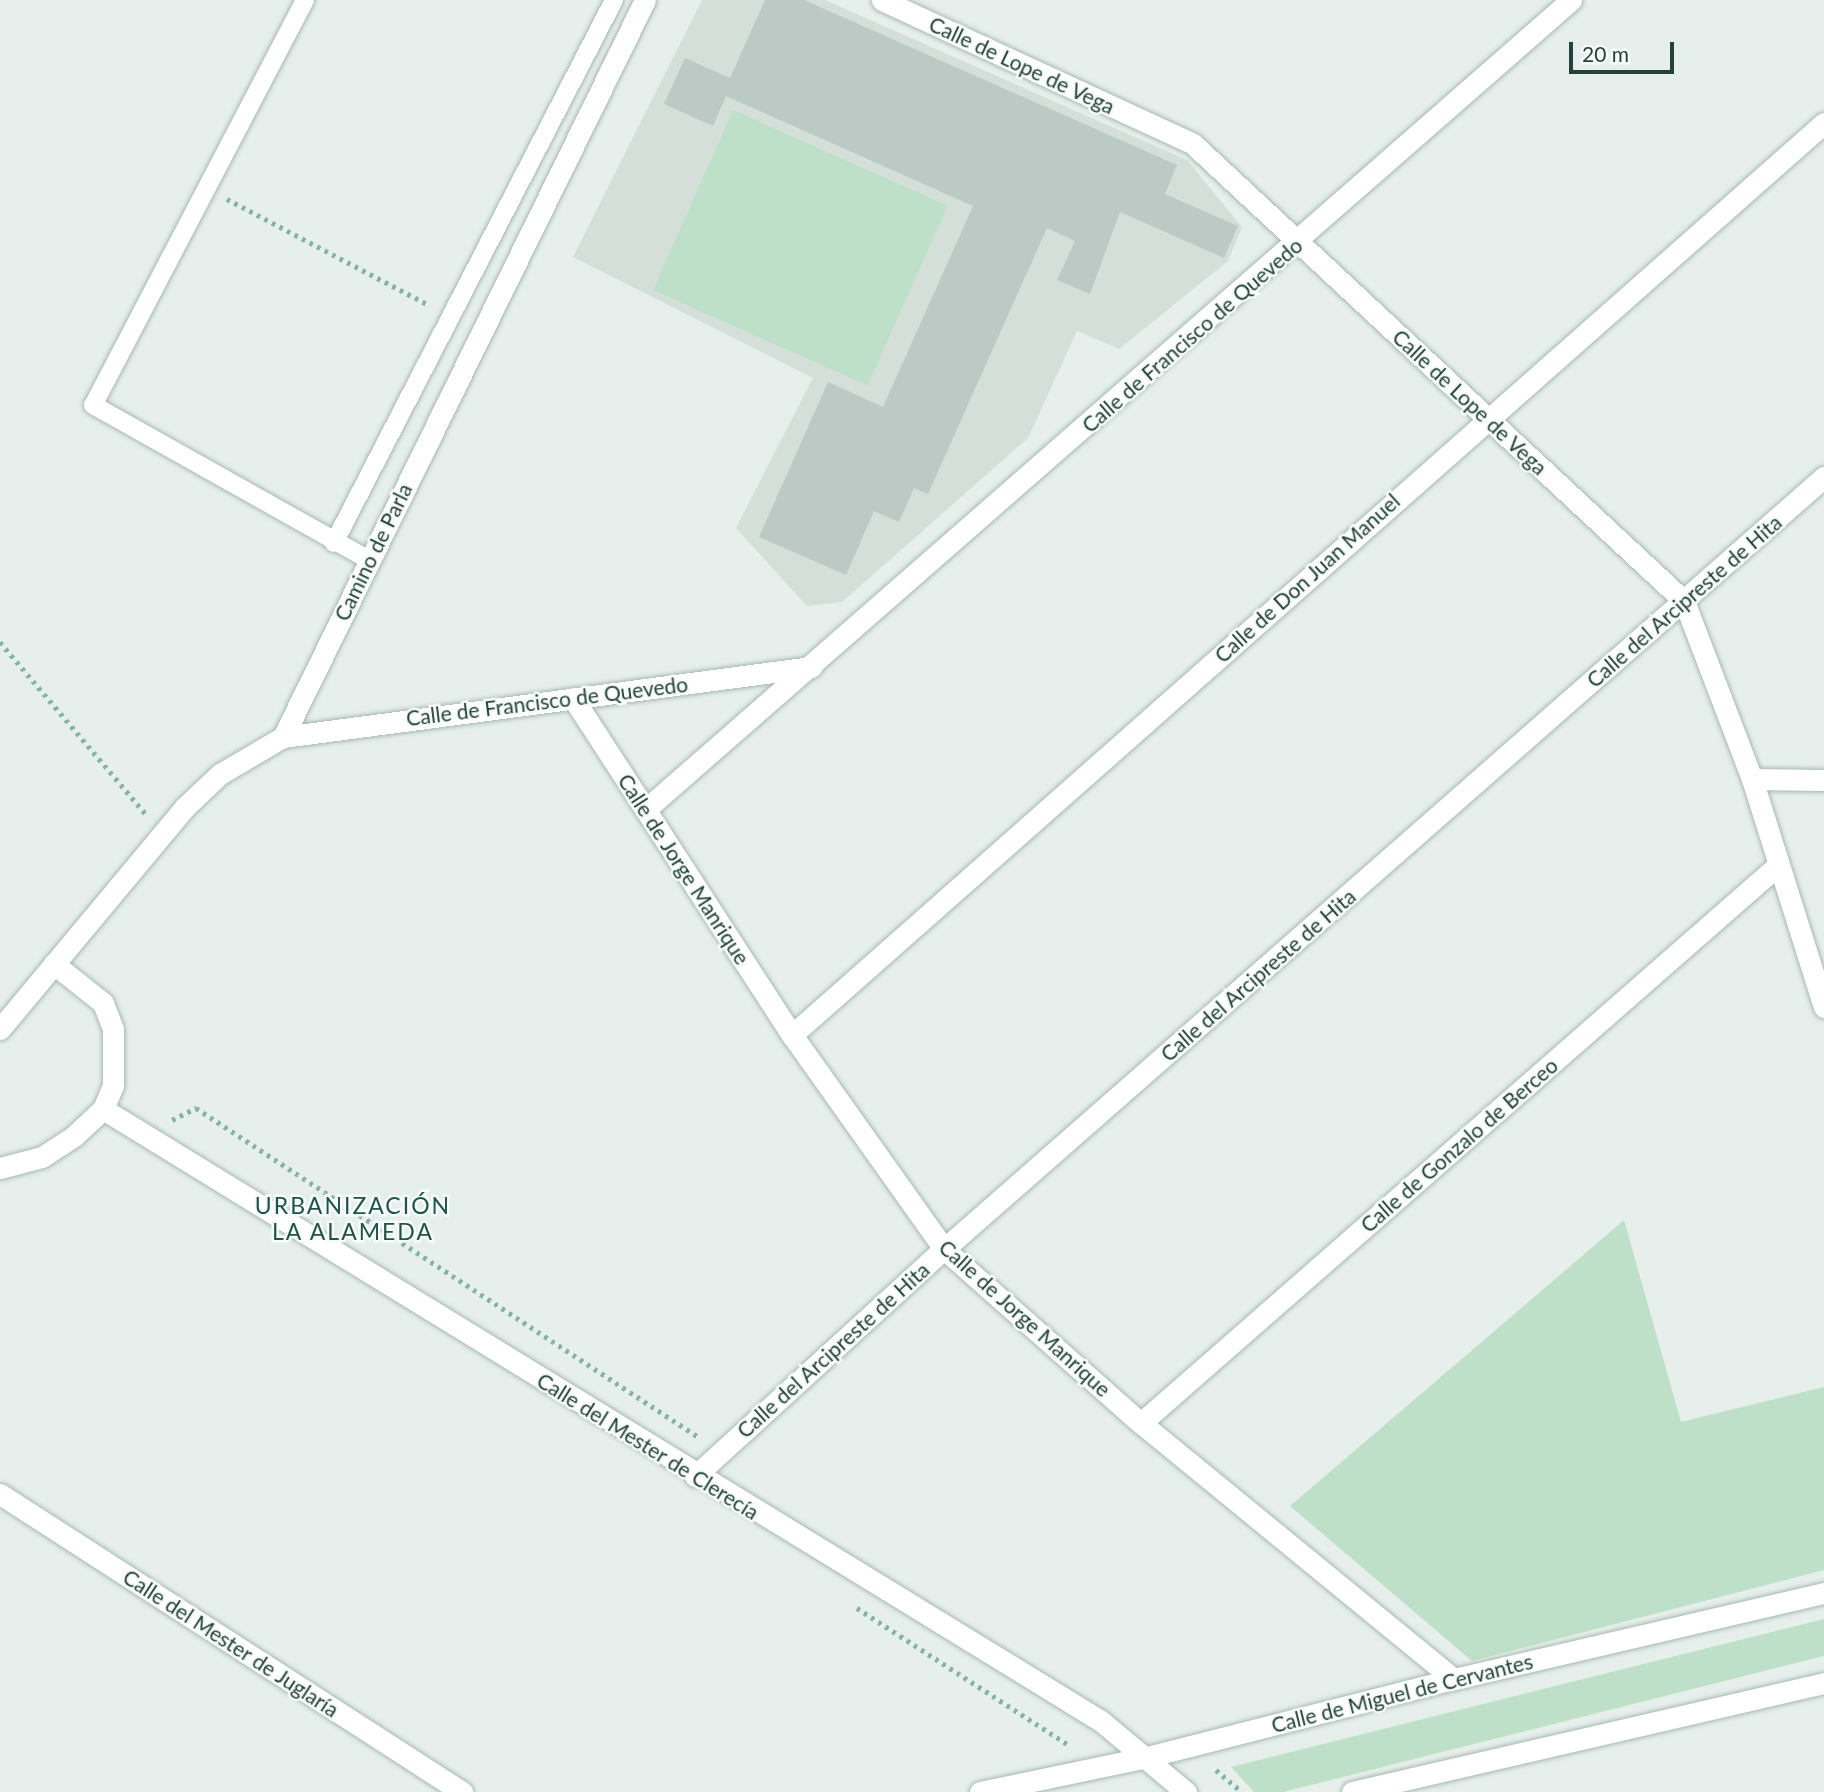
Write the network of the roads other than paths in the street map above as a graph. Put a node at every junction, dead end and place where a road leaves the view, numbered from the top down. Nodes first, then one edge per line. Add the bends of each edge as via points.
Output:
1 (305, 0) edge
2 (614, 0) edge
3 (882, 0) edge
4 (1571, 0) edge
5 (638, 3) edge
6 (1824, 123) edge
7 (1300, 240) junction
8 (1487, 418) junction
9 (1824, 477) edge
10 (334, 543) junction
11 (369, 560) junction
12 (1684, 601) junction
13 (811, 667) junction
14 (573, 698) junction
15 (283, 737) junction
16 (1752, 779) junction
17 (1824, 780) edge
18 (646, 809) junction
19 (1777, 866) junction
20 (54, 964) junction
21 (1824, 1007) edge
22 (0, 1029) edge
23 (792, 1035) junction
24 (103, 1109) junction
25 (0, 1168) edge
26 (944, 1249) junction
27 (1141, 1423) junction
28 (695, 1476) junction
29 (0, 1494) edge
30 (1824, 1593) edge
31 (1454, 1679) junction
32 (1824, 1683) edge
33 (1147, 1757) junction
34 (462, 1792) edge
35 (980, 1792) edge
36 (1186, 1792) edge
37 (1352, 1792) edge

1 - 10 lane via 93,405
2 - 10 lane
3 - 7 street, Calle de Lope de Vega via 1193,144
4 - 7 street, Calle de Francisco de Quevedo
5 - 11 street, Camino de Parla
6 - 8 street, Calle de Don Juan Manuel
7 - 8 street, Calle de Lope de Vega
7 - 13 street, Calle de Francisco de Quevedo
8 - 12 street, Calle de Lope de Vega
8 - 23 street, Calle de Don Juan Manuel
9 - 12 street, Calle del Arcipreste de Hita
10 - 11 lane
11 - 15 street, Camino de Parla
12 - 16 street, Calle de Lope de Vega
12 - 26 street, Calle del Arcipreste de Hita
13 - 14 street, Calle de Francisco de Quevedo
13 - 18 street, Calle de Francisco de Quevedo
14 - 15 street, Calle de Francisco de Quevedo
14 - 18 street, Calle de Jorge Manrique
15 - 20 street via 220,774 162,834
16 - 17 street
16 - 19 street, Calle de Lope de Vega
18 - 23 street, Calle de Jorge Manrique
19 - 21 street, Calle de Lope de Vega
19 - 27 street, Calle de Gonzalo de Berceo
20 - 22 street
20 - 24 street via 103,1003 113,1029 113,1085
23 - 26 street, Calle de Jorge Manrique
24 - 25 street via 42,1157
24 - 28 street, Calle del Mester de Clerecía
26 - 27 street, Calle de Jorge Manrique
26 - 28 street, Calle del Arcipreste de Hita
27 - 31 street, Calle de Jorge Manrique
28 - 33 street, Calle del Mester de Clerecía via 1101,1721
29 - 34 street, Calle del Mester de Juglaría
30 - 31 street, Calle de Miguel de Cervantes
31 - 33 street, Calle de Miguel de Cervantes
32 - 37 street
33 - 35 street, Calle de Miguel de Cervantes
33 - 36 street, Calle del Mester de Clerecía

